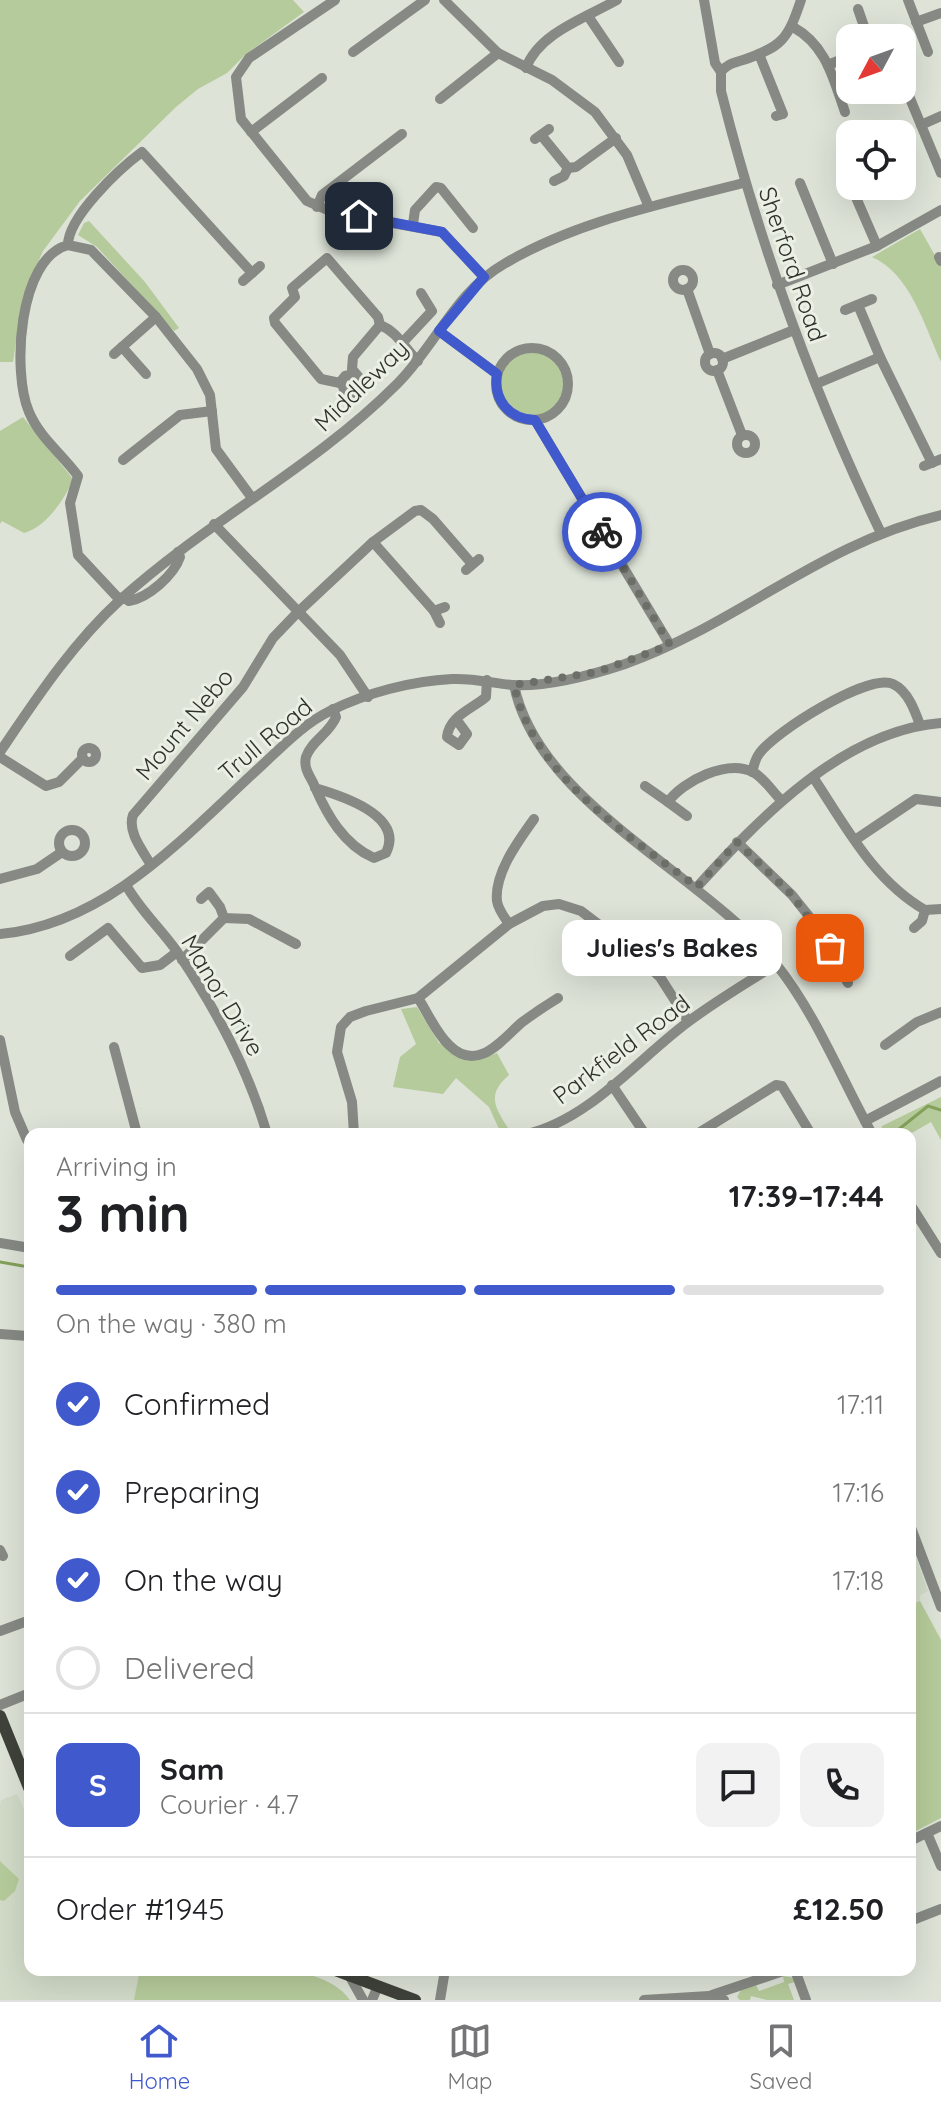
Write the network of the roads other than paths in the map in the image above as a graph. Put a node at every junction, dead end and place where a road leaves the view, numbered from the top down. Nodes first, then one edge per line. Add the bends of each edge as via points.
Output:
1 (335, 0) edge
2 (425, 0) edge
3 (444, 0) edge
4 (704, 0) edge
5 (801, 0) edge
6 (908, 0) edge
7 (618, 1) edge
8 (858, 9) dead end
9 (941, 13) edge
10 (588, 16) junction
11 (916, 22) junction
12 (863, 24) edge
13 (793, 27) junction
14 (353, 52) dead end
15 (928, 52) dead end
16 (498, 53) junction
17 (759, 54) junction
18 (619, 62) dead end
19 (836, 62) edge
20 (828, 65) junction
21 (526, 68) junction
22 (721, 72) junction
23 (322, 78) dead end
24 (440, 99) dead end
25 (912, 104) edge
26 (845, 112) dead end
27 (785, 113) dead end
28 (941, 116) edge
29 (921, 125) junction
30 (251, 132) junction
31 (402, 134) dead end
32 (541, 134) dead end
33 (616, 138) junction
34 (568, 168) junction
35 (941, 173) edge
36 (554, 181) dead end
37 (743, 183) junction
38 (800, 183) dead end
39 (858, 200) edge
40 (317, 207) junction
41 (649, 207) junction
42 (941, 210) edge
43 (413, 224) junction
44 (473, 228) dead end
45 (68, 245) junction
46 (877, 246) junction
47 (833, 264) junction
48 (252, 273) dead end
49 (484, 277) junction
50 (777, 285) junction
51 (687, 289) dead end
52 (421, 293) dead end
53 (872, 299) dead end
54 (858, 305) junction
55 (845, 310) dead end
56 (156, 317) junction
57 (380, 325) junction
58 (794, 330) junction
59 (439, 331) junction
60 (398, 338) junction
61 (710, 354) junction
62 (880, 357) junction
63 (722, 359) junction
64 (418, 361) junction
65 (717, 370) junction
66 (146, 374) dead end
67 (354, 374) junction
68 (497, 374) junction
69 (340, 383) junction
70 (816, 384) junction
71 (359, 394) junction
72 (371, 408) junction
73 (212, 411) junction
74 (535, 420) junction
75 (742, 435) dead end
76 (123, 460) dead end
77 (932, 463) edge
78 (252, 498) junction
79 (941, 515) edge
80 (214, 524) junction
81 (880, 531) junction
82 (373, 542) junction
83 (473, 564) dead end
84 (122, 599) junction
85 (297, 613) junction
86 (440, 623) dead end
87 (670, 645) junction
88 (487, 680) junction
89 (514, 685) junction
90 (368, 697) junction
91 (333, 709) junction
92 (456, 719) dead end
93 (941, 723) edge
94 (920, 725) junction
95 (0, 755) edge
96 (83, 758) dead end
97 (752, 772) junction
98 (813, 777) junction
99 (642, 784) dead end
100 (315, 788) junction
101 (780, 799) junction
102 (668, 802) junction
103 (941, 802) edge
104 (688, 818) dead end
105 (535, 820) dead end
106 (855, 840) junction
107 (737, 842) junction
108 (62, 852) dead end
109 (151, 865) junction
110 (0, 879) edge
111 (126, 885) junction
112 (697, 887) junction
113 (209, 892) dead end
114 (941, 909) edge
115 (925, 910) junction
116 (224, 918) junction
117 (509, 924) junction
118 (914, 928) dead end
119 (0, 934) edge
120 (296, 945) dead end
121 (70, 956) dead end
122 (180, 956) junction
123 (776, 964) junction
124 (848, 983) dead end
125 (418, 998) junction
126 (558, 999) dead end
127 (941, 1012) edge
128 (688, 1021) junction
129 (885, 1029) dead end
130 (0, 1040) edge
131 (114, 1047) dead end
132 (941, 1081) edge
133 (612, 1085) junction
134 (865, 1121) junction
135 (135, 1128) edge
136 (265, 1128) edge
137 (354, 1128) edge
138 (547, 1128) edge
139 (641, 1128) edge
140 (708, 1128) edge
141 (807, 1128) edge
142 (869, 1128) edge
143 (24, 1135) edge
144 (916, 1213) edge
145 (0, 1243) edge
146 (24, 1247) edge
147 (941, 1253) edge
148 (0, 1334) edge
149 (24, 1336) edge
150 (916, 1541) edge
151 (941, 1607) edge
152 (24, 1622) edge
153 (0, 1631) edge
154 (24, 1695) edge
155 (0, 1705) edge
156 (0, 1716) edge
157 (24, 1775) edge
158 (941, 1826) edge
159 (927, 1833) junction
160 (916, 1838) edge
161 (941, 1866) edge
162 (941, 1909) edge
163 (916, 1919) edge
164 (350, 1976) edge
165 (351, 1976) edge
166 (444, 1976) edge
167 (768, 1976) edge
168 (797, 1976) edge
169 (381, 1992) edge
170 (709, 1996) junction
171 (363, 2000) edge
172 (372, 2000) edge
173 (415, 2000) edge
174 (440, 2000) edge
175 (644, 2000) edge
176 (724, 2000) edge
177 (806, 2000) edge

1 - 30 street via 249,58 236,77 236,104
2 - 14 street
3 - 16 street
4 - 22 street, Sherford Road
5 - 13 street
6 - 11 street
7 - 10 street
8 - 12 street
9 - 11 street
10 - 18 street
10 - 21 street via 543,42
11 - 15 street
13 - 17 street via 782,42
13 - 20 street via 814,42
16 - 21 street
16 - 24 street
17 - 22 street
17 - 27 street
19 - 20 street
20 - 26 street
21 - 33 street via 575,95
22 - 37 street, Sherford Road
23 - 30 street
25 - 29 street
28 - 29 street
29 - 35 street
30 - 40 street via 294,189
31 - 40 street via 322,195
32 - 34 street
33 - 34 street
33 - 41 street
34 - 36 street
37 - 41 street, Middleway
37 - 50 street, Sherford Road
38 - 47 street via 810,194
39 - 46 street
40 - 43 street
41 - 49 street, Middleway via 547,241
42 - 46 street
43 - 44 street via 415,210 436,187
43 - 49 street via 442,232
45 - 48 street via 68,235 87,206 142,152
45 - 56 street via 91,250
45 - 84 street via 47,257 28,300 19,352 25,404 34,425 78,476 70,503 78,555
46 - 47 street
47 - 50 street
49 - 59 street, Middleway
50 - 58 street, Sherford Road
51 - 61 street
52 - 60 street via 432,311
53 - 54 street
54 - 55 street
54 - 62 street
56 - 66 street via 118,350
56 - 73 street via 204,380
57 - 60 street
57 - 67 street via 353,357
57 - 69 street via 327,258 292,288 295,297 275,323 321,379
58 - 63 street
58 - 70 street, Sherford Road
59 - 64 street, Middleway
59 - 68 street
60 - 64 street
61 - 63 street
61 - 65 street via 705,365
62 - 70 street
62 - 77 street
63 - 65 street
64 - 72 street, Middleway
65 - 75 street
67 - 69 street
67 - 71 street via 362,381
68 - 74 street via 497,392 507,410
68 - 74 street via 512,353 528,347 547,350 563,364 568,375 566,398 549,416
69 - 71 street via 346,395
70 - 81 street, Sherford Road
71 - 72 street
72 - 78 street, Middleway via 314,457
73 - 76 street via 180,415
73 - 78 street via 216,449
74 - 87 street
78 - 80 street, Middleway
79 - 81 street, Trull Road
80 - 84 street, Middleway
80 - 85 street
81 - 87 street, Trull Road
82 - 83 street, Mount Nebo via 421,510
82 - 85 street, Mount Nebo
82 - 86 street via 439,609
84 - 95 street, Middleway via 84,637
85 - 90 street via 340,655
85 - 109 street, Mount Nebo via 273,638 243,687 133,815 134,836
87 - 89 street, Trull Road via 597,672
88 - 89 street, Trull Road
88 - 90 street, Trull Road via 420,682
88 - 92 street via 486,697
89 - 112 street via 532,731 573,785 609,820
90 - 91 street, Trull Road
91 - 100 street via 331,731 306,759
91 - 109 street, Trull Road via 296,734
93 - 94 street
94 - 97 street via 900,690 878,682 793,726 759,754
94 - 98 street via 860,749
95 - 96 street via 46,786 59,782
97 - 101 street
97 - 102 street via 730,770 688,782
98 - 101 street
98 - 106 street
99 - 102 street
100 - 100 street via 324,812 363,853 374,858 386,853 387,834 375,816 348,797
101 - 107 street
102 - 104 street
103 - 106 street via 916,799
105 - 117 street via 513,851 497,894 497,905
106 - 115 street via 888,882
107 - 112 street
107 - 124 street via 792,895 844,968
108 - 110 street via 37,869
109 - 111 street, Trull Road
111 - 119 street, Trull Road via 53,924
111 - 122 street, Manor Drive
112 - 123 street
113 - 116 street
114 - 115 street
115 - 118 street
116 - 120 street via 249,919
116 - 122 street
117 - 125 street
117 - 128 street via 543,906 559,904 581,911 652,967
121 - 122 street via 78,944 112,925 142,968
122 - 136 street, Manor Drive via 245,1070
123 - 128 street, Parkfield Road
123 - 134 street
125 - 126 street via 449,1046 479,1056 492,1052 519,1025
125 - 137 street via 350,1017 341,1027 337,1052
127 - 129 street via 889,1042
128 - 133 street, Parkfield Road
130 - 143 street
131 - 135 street
132 - 134 street
133 - 138 street, Parkfield Road
133 - 139 street
134 - 142 street
140 - 141 street via 776,1085 782,1086
144 - 147 street
145 - 146 street
148 - 149 street
150 - 151 street
152 - 153 street
154 - 155 street
156 - 157 main road
158 - 159 street
159 - 160 street
159 - 161 street
162 - 163 street
164 - 171 street
165 - 169 main road
166 - 174 street
167 - 170 street
168 - 177 street
169 - 172 street
169 - 173 main road
170 - 175 street
170 - 176 street

